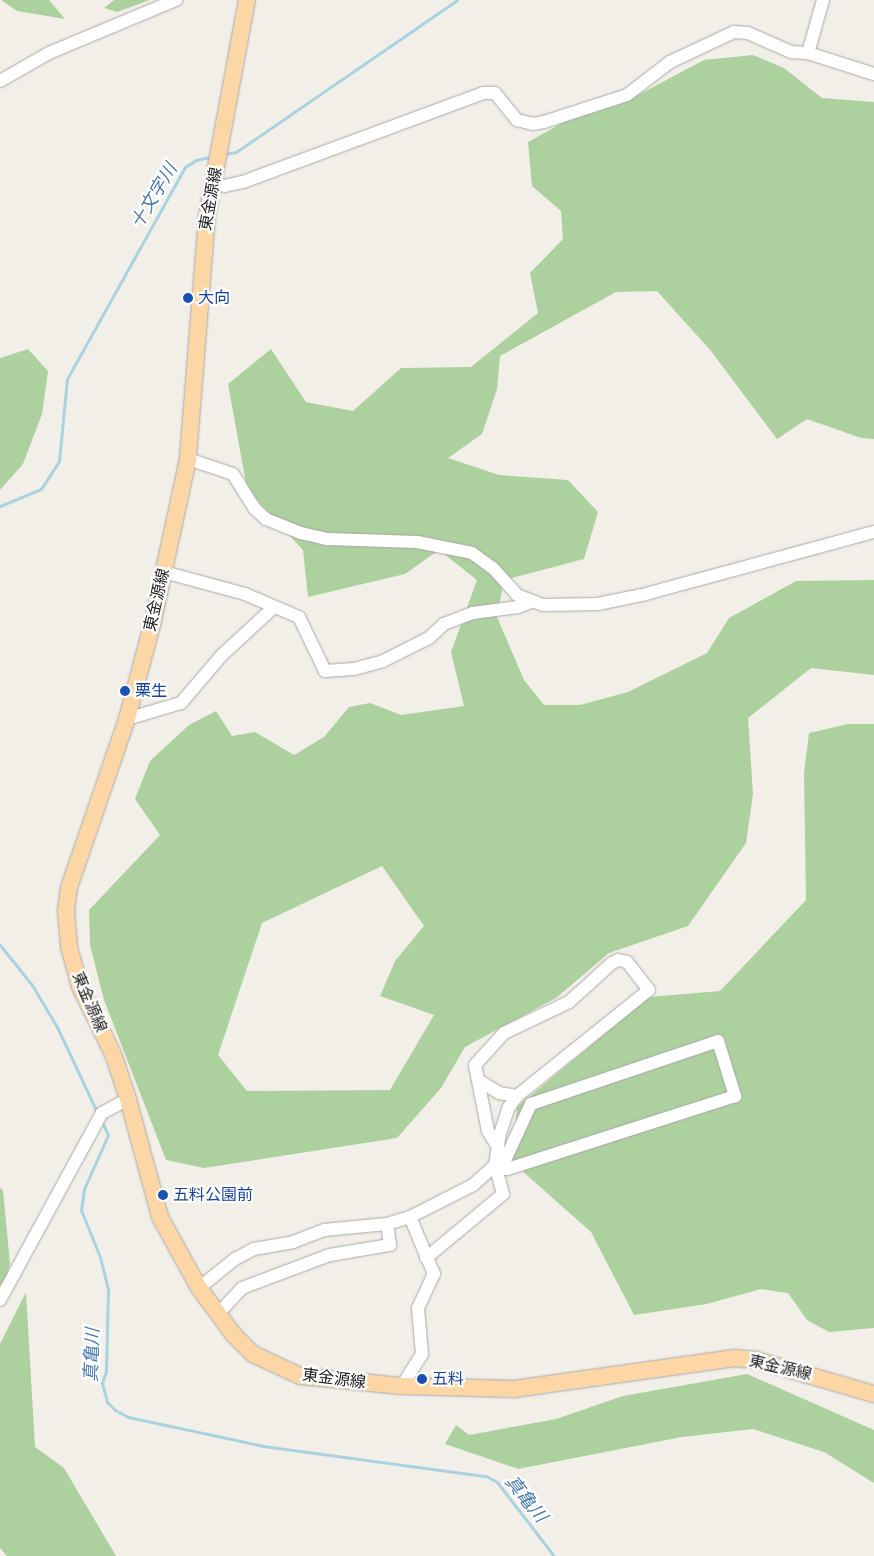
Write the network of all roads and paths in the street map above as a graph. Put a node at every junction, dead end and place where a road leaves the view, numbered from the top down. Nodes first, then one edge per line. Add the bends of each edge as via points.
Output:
1 (176, 0) edge
2 (247, 0) edge
3 (823, 0) edge
4 (808, 53) junction
5 (874, 74) edge
6 (0, 81) edge
7 (212, 183) junction
8 (188, 459) junction
9 (874, 532) edge
10 (164, 572) junction
11 (531, 602) junction
12 (274, 607) junction
13 (127, 719) junction
14 (480, 1082) junction
15 (517, 1096) junction
16 (128, 1099) junction
17 (498, 1147) junction
18 (495, 1165) junction
19 (410, 1217) junction
20 (386, 1224) junction
21 (426, 1258) junction
22 (199, 1288) junction
23 (0, 1300) edge
24 (217, 1315) junction
25 (402, 1386) junction
26 (874, 1394) edge

1 - 6 street via 48,53
2 - 7 main road, 東金源線 via 230,105
3 - 4 street
4 - 5 street
4 - 7 street via 791,52 748,33 734,32 670,62 627,95 544,122 533,124 517,120 496,93 483,93 243,182 225,186
7 - 8 main road, 東金源線 via 201,267
8 - 10 main road, 東金源線
8 - 11 street via 233,474 254,508 266,519 301,533 328,539 417,542 472,553 493,568 517,595
9 - 11 street via 642,595 561,606
10 - 12 street via 245,594
10 - 13 main road, 東金源線
11 - 12 street via 473,613 444,624 429,638 383,661 354,669 324,671 299,617
12 - 13 street via 221,656 181,703
13 - 16 main road, 東金源線 via 69,887 66,911 69,947 80,987 113,1054
14 - 15 street via 499,1093
14 - 15 street via 474,1065 504,1033 569,1002 612,963 618,960 627,962 649,990
14 - 17 street via 488,1130
15 - 17 street via 509,1108
16 - 22 main road, 東金源線 via 160,1217
16 - 23 street via 102,1113
17 - 18 street
18 - 18 street via 506,1158 531,1104 718,1040 735,1096 507,1169
18 - 19 street via 473,1185
18 - 21 street via 503,1194
19 - 20 street
19 - 21 street
20 - 22 street via 324,1230 293,1242 254,1249 235,1259
20 - 24 street via 390,1246 330,1255 242,1288
21 - 25 street via 434,1274 418,1308 422,1354
22 - 24 main road, 東金源線
24 - 25 main road, 東金源線 via 254,1354 287,1372 316,1380
25 - 26 main road, 東金源線 via 522,1389 735,1358 756,1360

